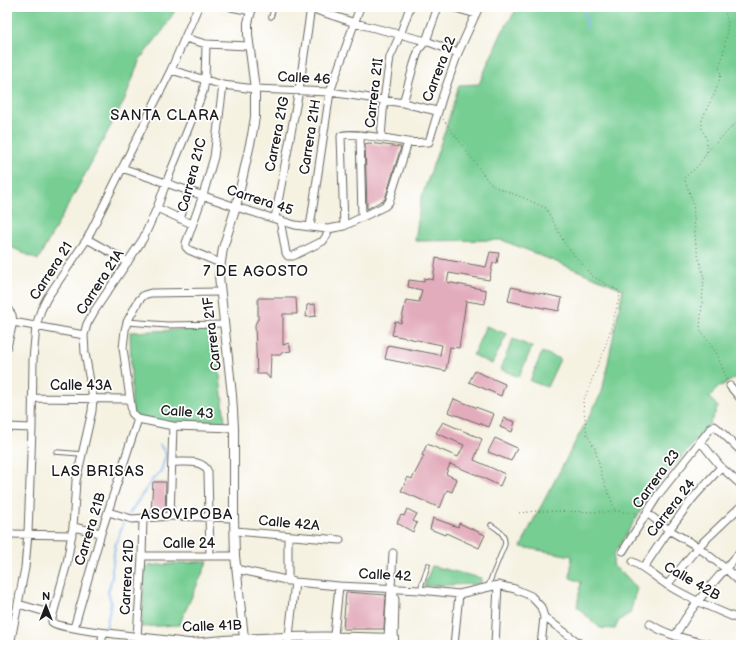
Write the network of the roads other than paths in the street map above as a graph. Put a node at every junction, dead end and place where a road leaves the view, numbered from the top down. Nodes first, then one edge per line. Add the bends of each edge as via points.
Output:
1 (198, 7) edge
2 (230, 7) edge
3 (274, 7) edge
4 (310, 7) edge
5 (360, 7) edge
6 (410, 7) edge
7 (438, 7) edge
8 (452, 7) edge
9 (479, 7) edge
10 (251, 9) edge
11 (476, 14) junction
12 (271, 17) dead end
13 (355, 23) junction
14 (400, 35) junction
15 (184, 38) junction
16 (426, 41) junction
17 (206, 44) junction
18 (248, 46) junction
19 (458, 53) junction
20 (170, 70) junction
21 (205, 81) junction
22 (223, 85) junction
23 (255, 89) junction
24 (299, 90) junction
25 (330, 92) junction
26 (384, 100) junction
27 (403, 103) junction
28 (437, 111) junction
29 (360, 135) junction
30 (381, 138) junction
31 (408, 142) junction
32 (122, 168) junction
33 (166, 183) junction
34 (189, 191) junction
35 (203, 195) junction
36 (236, 207) junction
37 (157, 208) junction
38 (362, 217) junction
39 (180, 218) junction
40 (277, 219) junction
41 (192, 224) junction
42 (344, 226) junction
43 (310, 227) junction
44 (328, 229) junction
45 (87, 239) junction
46 (128, 262) junction
47 (220, 263) junction
48 (220, 292) junction
49 (7, 308) edge
50 (13, 322) junction
51 (127, 322) junction
52 (224, 324) junction
53 (36, 326) junction
54 (84, 335) junction
55 (7, 345) edge
56 (730, 386) road end
57 (32, 398) junction
58 (93, 398) junction
59 (741, 398) edge
60 (129, 399) junction
61 (138, 420) junction
62 (173, 426) junction
63 (7, 427) edge
64 (32, 428) junction
65 (234, 428) junction
66 (700, 441) junction
67 (741, 451) edge
68 (56, 452) dead end
69 (82, 454) junction
70 (172, 462) junction
71 (721, 467) junction
72 (741, 485) edge
73 (741, 506) edge
74 (108, 512) junction
75 (647, 513) junction
76 (170, 516) junction
77 (208, 518) junction
78 (234, 518) junction
79 (143, 519) junction
80 (491, 525) dead end
81 (73, 527) junction
82 (669, 530) junction
83 (234, 531) junction
84 (28, 533) junction
85 (101, 533) junction
86 (7, 534) edge
87 (72, 535) junction
88 (288, 536) junction
89 (340, 540) dead end
90 (698, 547) junction
91 (623, 551) dead end
92 (741, 551) edge
93 (393, 553) dead end
94 (142, 556) junction
95 (210, 556) junction
96 (235, 556) junction
97 (633, 562) dead end
98 (428, 565) dead end
99 (644, 567) junction
100 (236, 569) junction
101 (726, 569) junction
102 (291, 582) junction
103 (741, 583) edge
104 (498, 585) junction
105 (667, 585) junction
106 (339, 586) junction
107 (488, 587) junction
108 (392, 589) junction
109 (420, 590) junction
110 (459, 594) junction
111 (696, 602) junction
112 (18, 604) junction
113 (52, 614) junction
114 (544, 617) junction
115 (741, 620) edge
116 (650, 624) dead end
117 (74, 628) junction
118 (103, 633) junction
119 (289, 636) junction
120 (675, 636) junction
121 (137, 637) junction
122 (244, 638) junction
123 (333, 641) edge
124 (10, 642) edge
125 (391, 642) edge
126 (192, 644) edge
127 (100, 645) edge
128 (288, 645) edge
129 (454, 645) edge
130 (495, 645) edge
131 (541, 645) edge
132 (582, 645) edge
133 (712, 645) edge

1 - 15 street, Carrera 21
2 - 10 street
3 - 12 lane
4 - 13 street
4 - 24 street, Carrera 21G
5 - 13 street, Carrera 21H
6 - 14 street, Carrera 21I
7 - 16 street
8 - 11 street
9 - 11 street, Carrera 22
10 - 18 street, Carrera 21F
11 - 19 street, Carrera 22
13 - 14 street
13 - 25 street, Carrera 21H
14 - 16 street
14 - 26 street, Carrera 21I via 390,57
15 - 17 street
15 - 20 street, Carrera 21
16 - 19 street
16 - 27 street via 419,49
17 - 18 street
17 - 21 street, Carrera 21A
18 - 23 street, Carrera 21F
19 - 28 street, Carrera 22
20 - 21 street, Calle 46
20 - 32 street, Carrera 21
21 - 22 street, Calle 46
21 - 33 street, Carrera 21A via 203,92
22 - 23 street, Calle 46
22 - 35 street, Carrera 21C via 214,157
23 - 24 street, Calle 46
23 - 36 street, Carrera 21F via 255,117
24 - 25 street, Calle 46
24 - 40 street, Carrera 21G
25 - 26 street, Calle 46
25 - 43 street, Carrera 21H
26 - 27 street, Calle 46
26 - 30 street, Carrera 21I
27 - 28 street, Calle 46
28 - 31 street, Carrera 22 via 429,142
29 - 30 street
29 - 38 street, Carrera 21I
29 - 42 street via 340,136
30 - 31 street
31 - 38 street, Carrera 45 via 389,202
32 - 33 street, Carrera 45
32 - 45 street, Carrera 21
33 - 34 street, Carrera 45
33 - 37 street, Carrera 21A
34 - 35 street, Carrera 45
34 - 39 street
35 - 36 street, Carrera 45
35 - 41 street, Carrera 21C
36 - 40 street, Carrera 45
36 - 47 street, Carrera 21F
37 - 39 street
37 - 46 street, Carrera 21A
38 - 42 street, Carrera 45
39 - 41 street
40 - 43 street, Carrera 45
40 - 44 street via 288,256 323,241
41 - 47 street, Carrera 21C via 186,247
42 - 44 street, Carrera 45
43 - 44 street, Carrera 45
45 - 46 street
45 - 53 street, Carrera 21 via 47,298
46 - 54 street, Carrera 21A via 95,310
47 - 48 street, Carrera 21F
48 - 51 street via 144,295
48 - 52 street, Carrera 21F
49 - 50 street
50 - 53 street
50 - 55 street
51 - 52 street via 167,325
51 - 60 street via 123,348
52 - 65 street, Carrera 21F
53 - 54 street
53 - 57 street, Carrera 21
54 - 58 street, Carrera 21A
56 - 59 street
57 - 58 street, Calle 43A
57 - 64 street, Carrera 21
58 - 60 street, Calle 43A
58 - 69 street, Carrera 21A
60 - 61 street via 132,413
61 - 62 street, Calle 43
61 - 74 street, Carrera 21B
62 - 65 street, Calle 43
62 - 70 street
63 - 64 street
64 - 84 street, Carrera 21
65 - 78 street, Carrera 21F
66 - 67 street, Carrera 23 via 714,426
66 - 71 street
66 - 75 street, Carrera 23
68 - 69 lane
69 - 81 street, Carrera 21A via 76,481
70 - 76 street
70 - 77 street via 201,463 206,467
71 - 72 street
71 - 82 street, Carrera 24
73 - 90 street
74 - 79 street via 132,519
74 - 85 street, Carrera 21B
75 - 82 street
75 - 91 street, Carrera 23
76 - 77 street
76 - 79 street
77 - 78 street
77 - 95 street
78 - 83 street, Carrera 21F
79 - 94 street, Carrera 21D
80 - 107 lane via 502,532 505,544
81 - 85 street
81 - 87 street, Carrera 21A
82 - 90 street
82 - 99 street, Carrera 24
83 - 88 street, Calle 42A
83 - 96 street, Carrera 21F
84 - 86 street
84 - 87 street
84 - 112 street, Carrera 21
85 - 117 street, Carrera 21B
87 - 113 street, Carrera 21A
88 - 89 street, Calle 42A
88 - 102 street
90 - 101 street
90 - 105 street
92 - 101 street
93 - 108 street
94 - 95 street, Calle 24
94 - 121 street, Carrera 21D
95 - 96 street, Calle 24
96 - 100 street, Carrera 21F
97 - 99 street, Calle 42B
98 - 109 lane
99 - 105 street, Calle 42B
100 - 102 street, Calle 42
100 - 122 street, Carrera 21F
101 - 103 street
101 - 111 street
102 - 106 street, Calle 42
102 - 119 street
104 - 107 street, Calle 42
104 - 114 street, Calle 42 via 531,596 541,607
104 - 130 street
105 - 111 street, Calle 42B
106 - 108 street, Calle 42
106 - 123 street
107 - 110 street, Calle 42
108 - 109 street, Calle 42
108 - 125 street via 395,600
109 - 110 street, Calle 42
110 - 129 street
111 - 115 street, Calle 42B
111 - 120 street
112 - 113 street
112 - 124 street, Carrera 21
113 - 117 street, Calle 41B via 52,622 56,625
114 - 131 street
114 - 132 street
116 - 120 street via 659,631
117 - 118 street, Calle 41B
118 - 121 street, Calle 41B
118 - 127 street
119 - 122 street, Calle 41B
119 - 123 street, Calle 41B
119 - 128 street
120 - 133 street
121 - 126 street, Calle 41B
122 - 126 street, Calle 41B
123 - 125 street, Calle 41B

